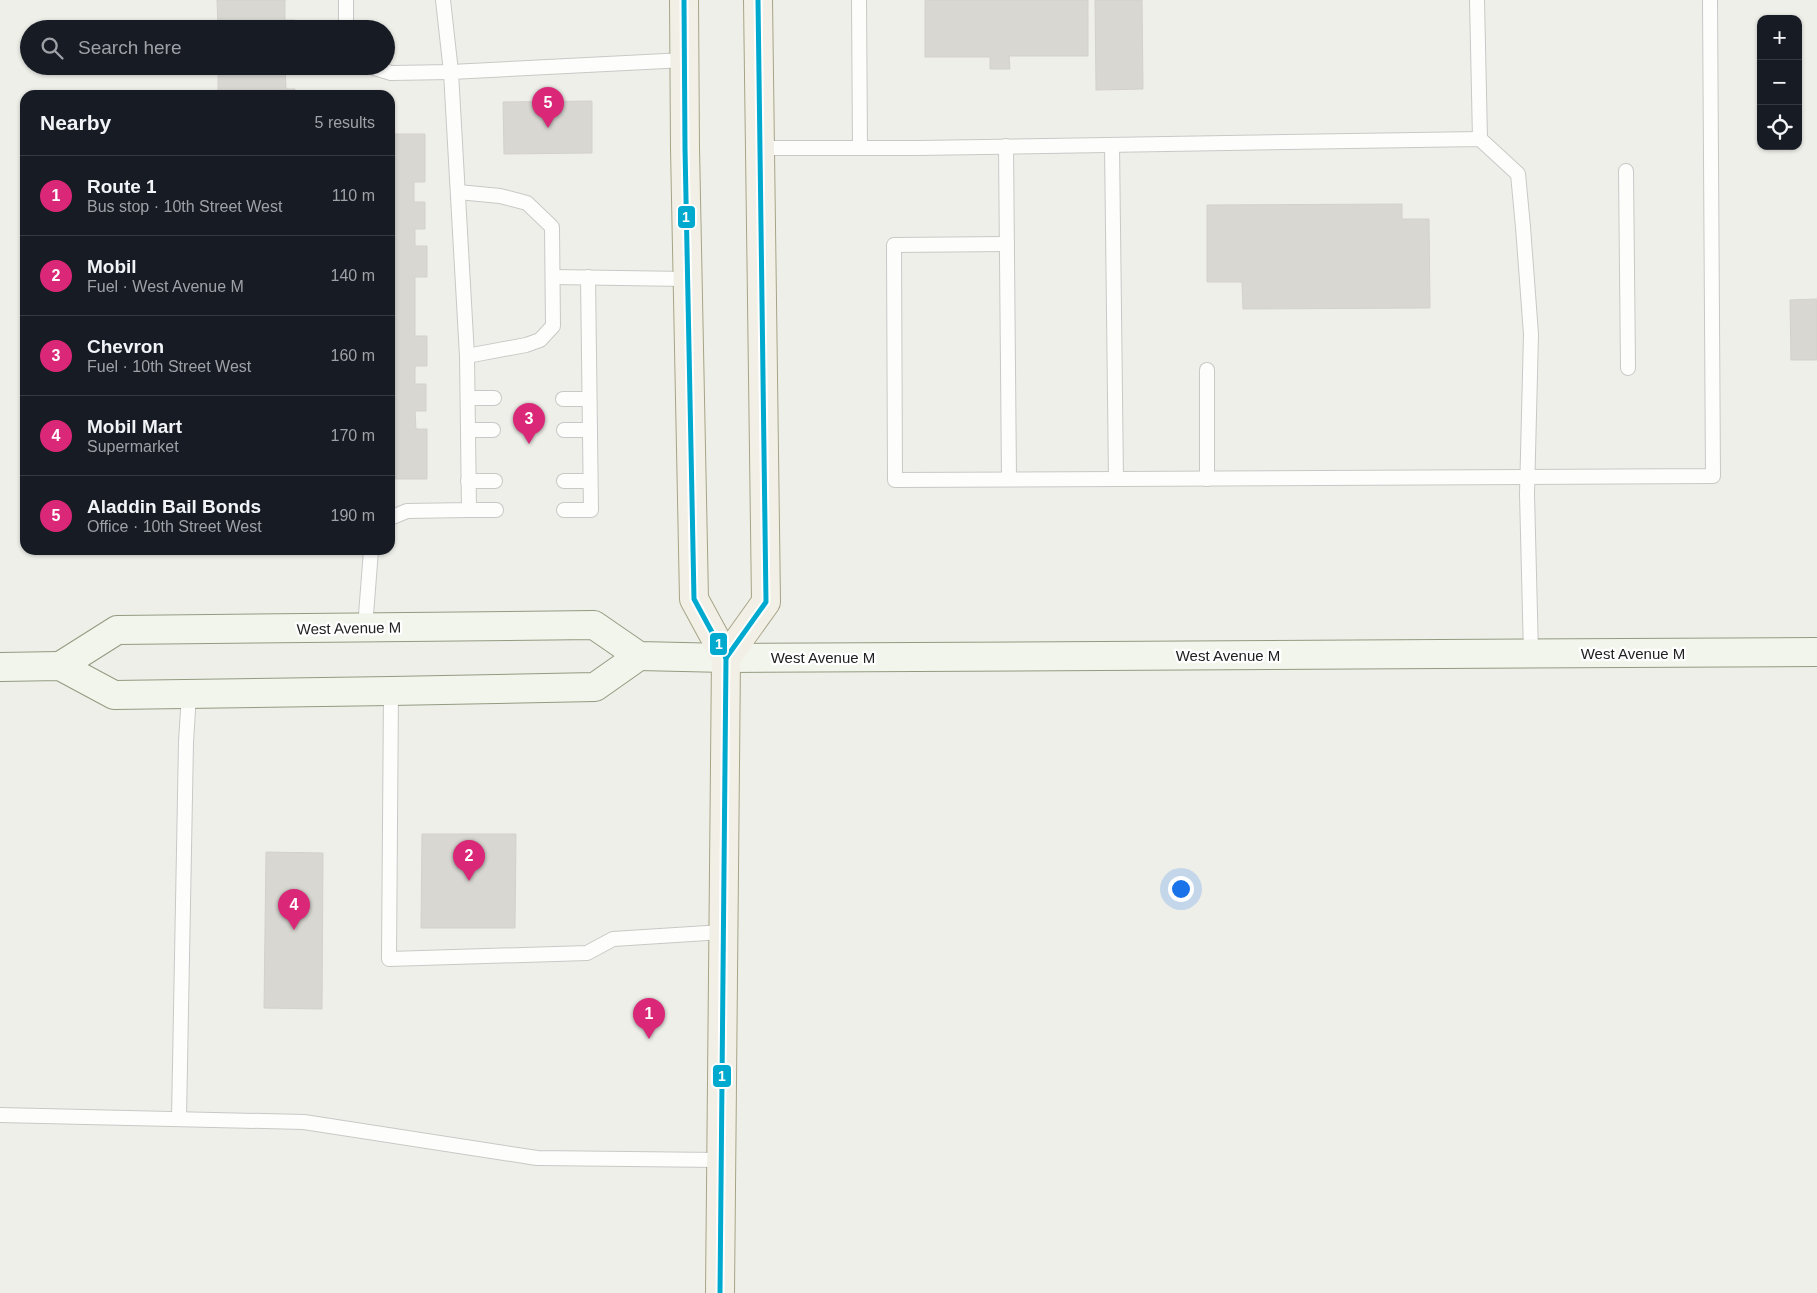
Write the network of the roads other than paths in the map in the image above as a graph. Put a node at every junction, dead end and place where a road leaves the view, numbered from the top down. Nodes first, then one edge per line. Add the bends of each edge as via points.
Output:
1 (346, 0) edge
2 (443, 0) edge
3 (684, 0) edge
4 (758, 0) edge
5 (859, 0) edge
6 (1477, 0) edge
7 (1710, 0) edge
8 (346, 20) edge
9 (685, 60) junction
10 (451, 72) junction
11 (395, 73) edge
12 (1480, 139) junction
13 (1112, 145) junction
14 (1006, 146) junction
15 (860, 147) junction
16 (760, 148) junction
17 (1626, 172) dead end
18 (458, 192) junction
19 (1007, 244) junction
20 (553, 277) junction
21 (588, 277) junction
22 (687, 279) junction
23 (467, 356) junction
24 (1628, 368) dead end
25 (1207, 370) dead end
26 (468, 398) junction
27 (494, 398) dead end
28 (563, 399) dead end
29 (589, 399) junction
30 (468, 430) junction
31 (493, 430) dead end
32 (564, 430) dead end
33 (589, 430) junction
34 (1528, 477) junction
35 (1009, 479) junction
36 (1116, 479) junction
37 (1207, 479) junction
38 (495, 481) dead end
39 (564, 481) dead end
40 (468, 482) junction
41 (590, 482) junction
42 (469, 510) junction
43 (496, 510) dead end
44 (564, 510) dead end
45 (395, 516) edge
46 (371, 555) edge
47 (365, 628) junction
48 (1817, 652) edge
49 (1531, 654) junction
50 (640, 656) junction
51 (726, 658) junction
52 (60, 666) junction
53 (0, 667) edge
54 (391, 691) junction
55 (188, 694) junction
56 (723, 932) junction
57 (0, 1115) edge
58 (179, 1119) junction
59 (720, 1160) junction
60 (720, 1293) edge

1 - 8 lane
2 - 10 lane
3 - 9 main road
4 - 16 main road
5 - 15 lane
6 - 12 lane
7 - 34 lane via 1713,476
9 - 10 lane
9 - 22 main road
10 - 11 lane
10 - 18 lane
12 - 13 lane
12 - 34 lane via 1518,174 1531,334
13 - 14 lane
13 - 36 lane
14 - 15 lane
14 - 19 lane
15 - 16 lane
16 - 51 main road via 766,602
17 - 24 lane
18 - 20 lane via 500,196 527,203 552,227
18 - 23 lane
19 - 35 lane
19 - 35 lane via 894,245 895,480
20 - 21 lane
20 - 23 lane via 553,326 540,340
21 - 22 lane
21 - 29 lane
22 - 51 main road via 694,599
23 - 26 lane
25 - 37 lane
26 - 27 lane
26 - 30 lane
28 - 29 lane
29 - 33 lane
30 - 31 lane
30 - 40 lane
32 - 33 lane
33 - 41 lane
34 - 37 lane
34 - 49 lane
35 - 36 lane
36 - 37 lane
38 - 40 lane
39 - 41 lane
40 - 42 lane
41 - 44 lane via 591,510
42 - 43 lane
42 - 45 lane via 408,511
46 - 47 lane
47 - 50 main road, West Avenue M via 594,626
47 - 52 main road, West Avenue M via 117,630
48 - 49 main road, West Avenue M
49 - 51 main road, West Avenue M
50 - 51 main road, West Avenue M
50 - 54 main road via 595,687
51 - 56 main road
52 - 53 main road
52 - 55 main road via 114,695
54 - 55 main road
54 - 56 lane via 389,959 587,953 613,939
55 - 58 lane
56 - 59 main road
57 - 58 lane
58 - 59 lane via 304,1122 537,1158
59 - 60 main road

